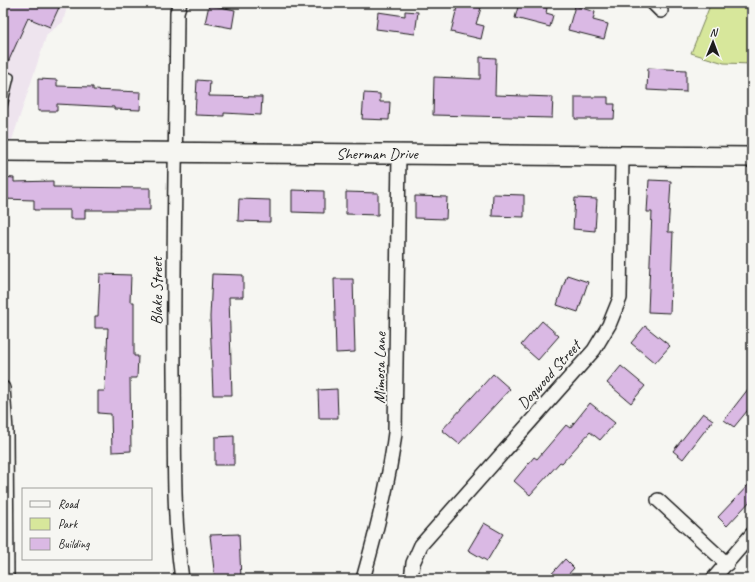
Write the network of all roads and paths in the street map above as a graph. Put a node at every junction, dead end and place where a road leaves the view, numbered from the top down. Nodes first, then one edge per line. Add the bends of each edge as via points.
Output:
1 (180, 3) edge
2 (3, 74) edge
3 (3, 106) edge
4 (3, 151) edge
5 (175, 152) junction
6 (399, 154) junction
7 (622, 156) junction
8 (752, 157) edge
9 (3, 388) edge
10 (658, 500) dead end
11 (752, 534) edge
12 (727, 564) junction
13 (7, 579) edge
14 (182, 579) edge
15 (364, 579) edge
16 (411, 579) edge
17 (713, 579) edge

1 - 5 street, Blake Street via 177,12
2 - 3 lane via 10,77
4 - 5 street, Sherman Drive
5 - 6 street, Sherman Drive
5 - 14 street, Blake Street via 175,501
6 - 7 street, Sherman Drive
6 - 15 street, Mimosa Lane via 395,433 383,510
7 - 8 street, Sherman Drive
7 - 16 street, Dogwood Street via 620,298 609,325 594,350 421,545 413,563
9 - 13 street via 6,431
10 - 12 street
11 - 12 street
12 - 17 street

